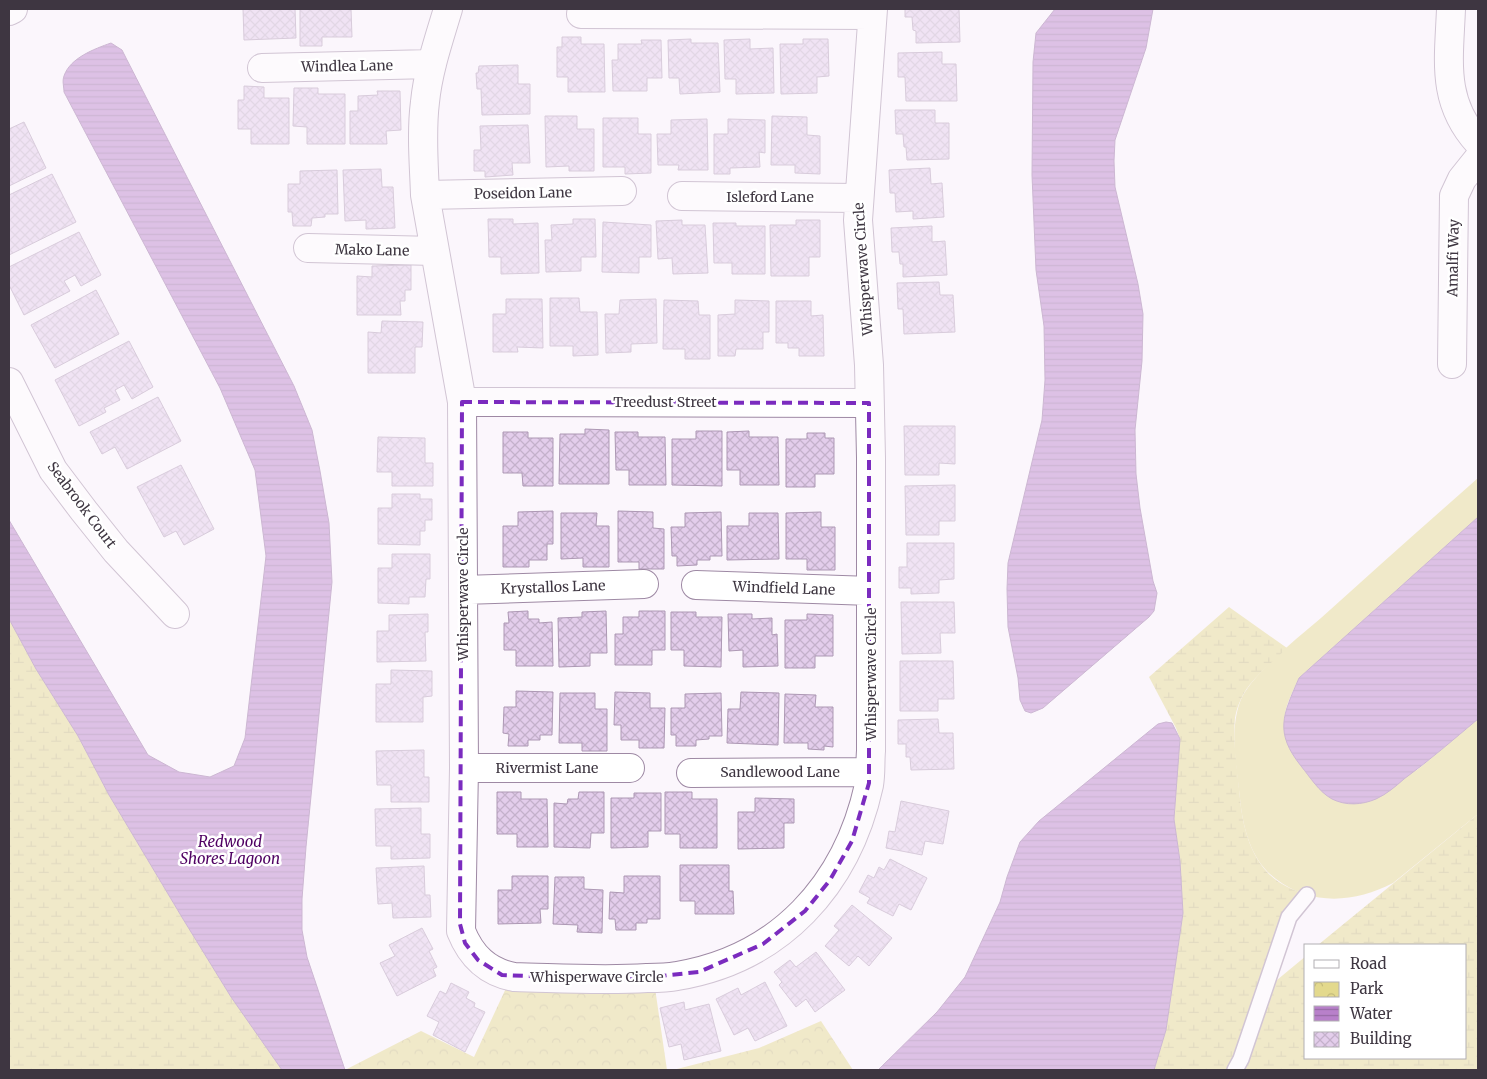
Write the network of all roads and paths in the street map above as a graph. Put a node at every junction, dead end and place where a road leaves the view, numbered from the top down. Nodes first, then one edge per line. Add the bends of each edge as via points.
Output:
1 (13, 9) edge
2 (448, 9) edge
3 (1451, 9) edge
4 (9, 11) edge
5 (872, 12) edge
6 (581, 14) dead end
7 (432, 64) junction
8 (262, 68) dead end
9 (1478, 142) edge
10 (1478, 159) edge
11 (622, 191) dead end
12 (425, 195) junction
13 (682, 196) dead end
14 (858, 198) junction
15 (308, 248) dead end
16 (435, 251) junction
17 (1452, 364) dead end
18 (9, 382) edge
19 (462, 402) junction
20 (869, 403) junction
21 (644, 584) dead end
22 (696, 585) dead end
23 (463, 590) junction
24 (871, 591) junction
25 (175, 614) dead end
26 (464, 768) junction
27 (630, 768) dead end
28 (870, 772) junction
29 (691, 773) dead end
30 (1307, 895) dead end
31 (1235, 1070) edge

1 - 4 street
2 - 7 street, Whisperwave Circle
3 - 9 street via 1448,74 1451,90 1457,111
5 - 6 street
5 - 14 street, Whisperwave Circle
7 - 8 street, Windlea Lane
7 - 12 street, Whisperwave Circle via 425,102
10 - 17 street, Amalfi Way via 1462,179 1454,196
11 - 12 street, Poseidon Lane
12 - 16 street, Whisperwave Circle
13 - 14 street, Isleford Lane
14 - 20 street, Whisperwave Circle
15 - 16 street, Mako Lane
16 - 19 street, Whisperwave Circle
18 - 25 street, Seabrook Court via 53,470 116,551
19 - 20 street, Treedust Street
19 - 23 street, Whisperwave Circle
20 - 24 street, Whisperwave Circle
21 - 23 street, Krystallos Lane
22 - 24 street, Windfield Lane
23 - 26 street, Whisperwave Circle
24 - 28 street, Whisperwave Circle
26 - 27 street, Rivermist Lane
26 - 28 street, Whisperwave Circle via 460,931 472,953 493,971 514,977 622,980 700,972 763,944 795,920 830,880 852,841
28 - 29 street, Sandlewood Lane
30 - 31 lane via 1289,918

